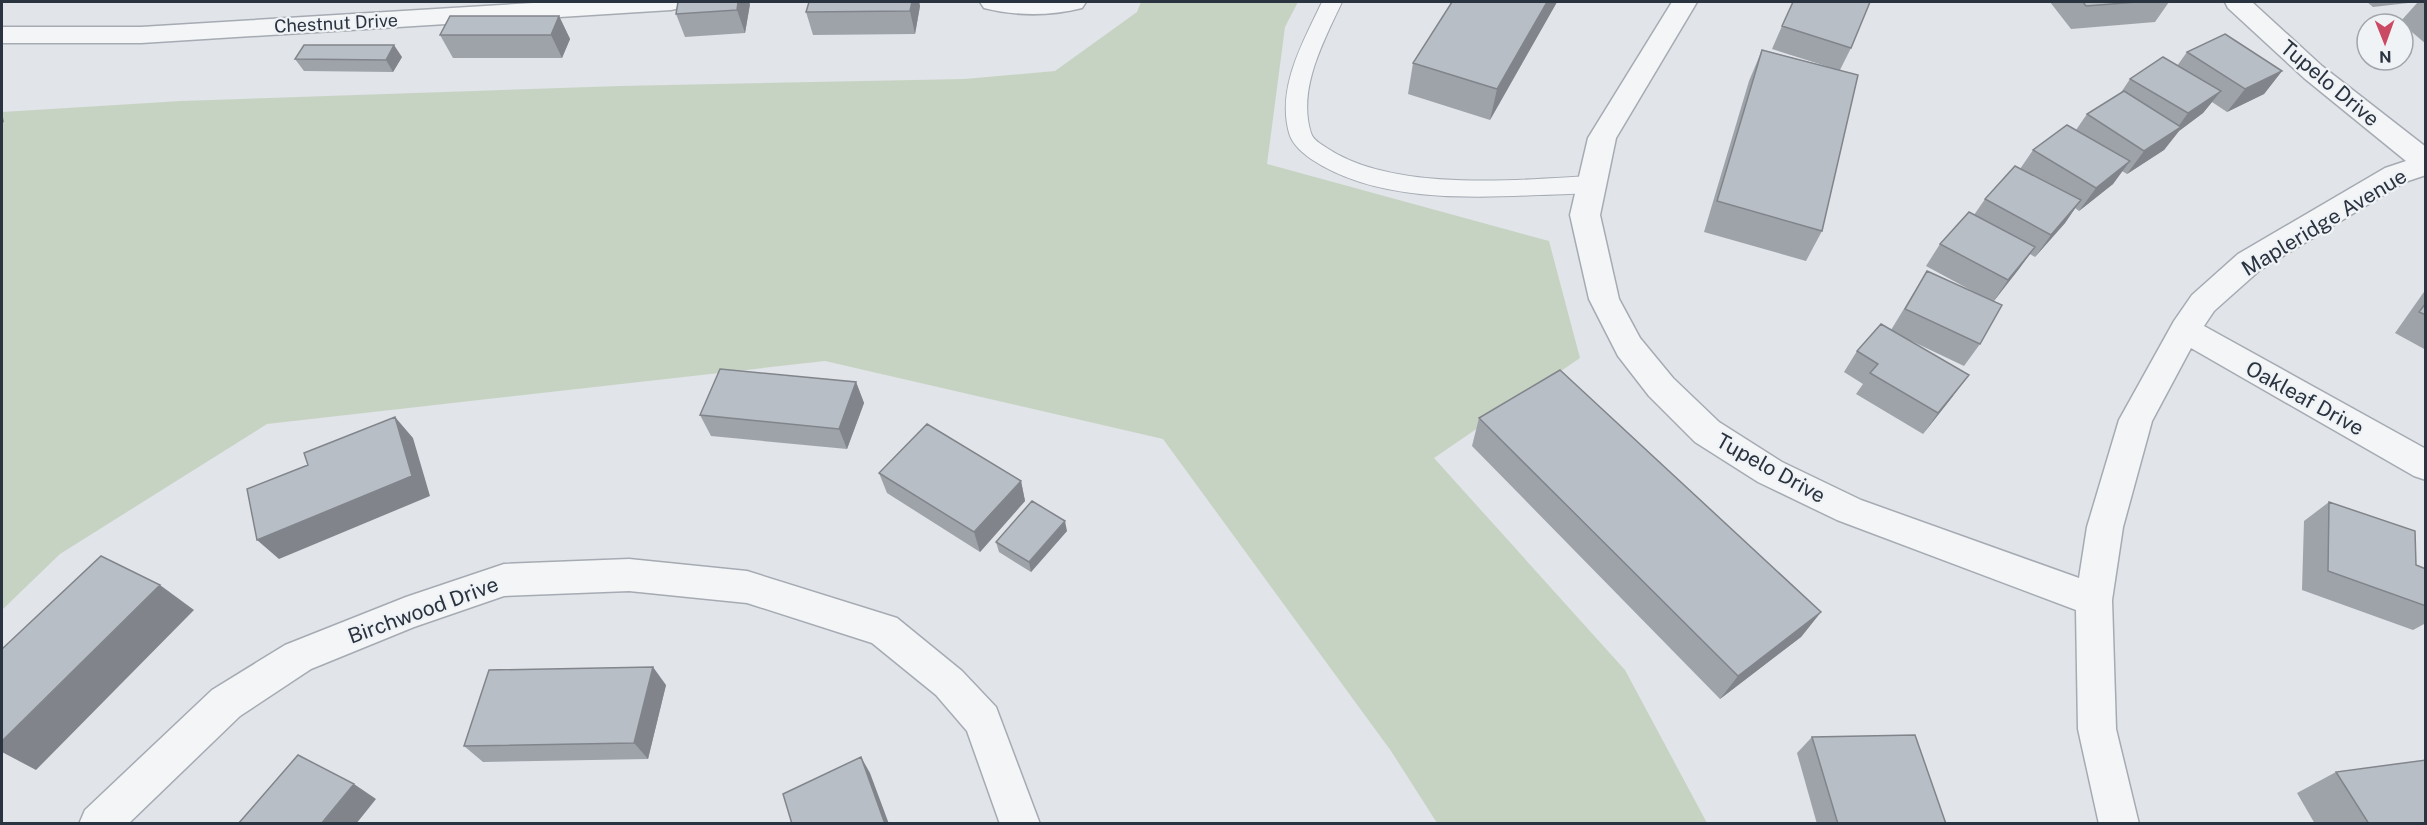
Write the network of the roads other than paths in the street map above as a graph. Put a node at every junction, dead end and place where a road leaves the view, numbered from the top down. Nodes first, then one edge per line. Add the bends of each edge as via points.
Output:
1 (671, 2) edge
2 (993, 2) edge
3 (1072, 2) edge
4 (1332, 2) edge
5 (1684, 2) edge
6 (2237, 2) edge
7 (2, 35) edge
8 (2426, 163) edge
9 (1592, 184) junction
10 (2185, 330) junction
11 (2426, 466) edge
12 (2094, 600) junction
13 (99, 824) edge
14 (1020, 824) edge
15 (2119, 824) edge

1 - 7 street, Chestnut Drive via 141,35
2 - 3 street via 1041,7
4 - 9 lane via 1296,92 1301,137 1323,159 1367,176 1440,187 1517,189
5 - 9 street, Tupelo Drive via 1602,138
6 - 8 street, Tupelo Drive via 2313,72
8 - 10 street, Mapleridge Avenue via 2395,175 2249,262 2203,303
9 - 12 street, Tupelo Drive via 1586,215 1604,299 1629,348 1660,387 1707,432 1770,472 1849,510
10 - 11 street, Oakleaf Drive
10 - 12 street, Mapleridge Avenue via 2136,420 2105,527
12 - 15 street, Mapleridge Avenue via 2097,729
13 - 14 street, Birchwood Drive via 226,703 298,657 504,580 629,575 747,587 884,630 949,683 982,720

